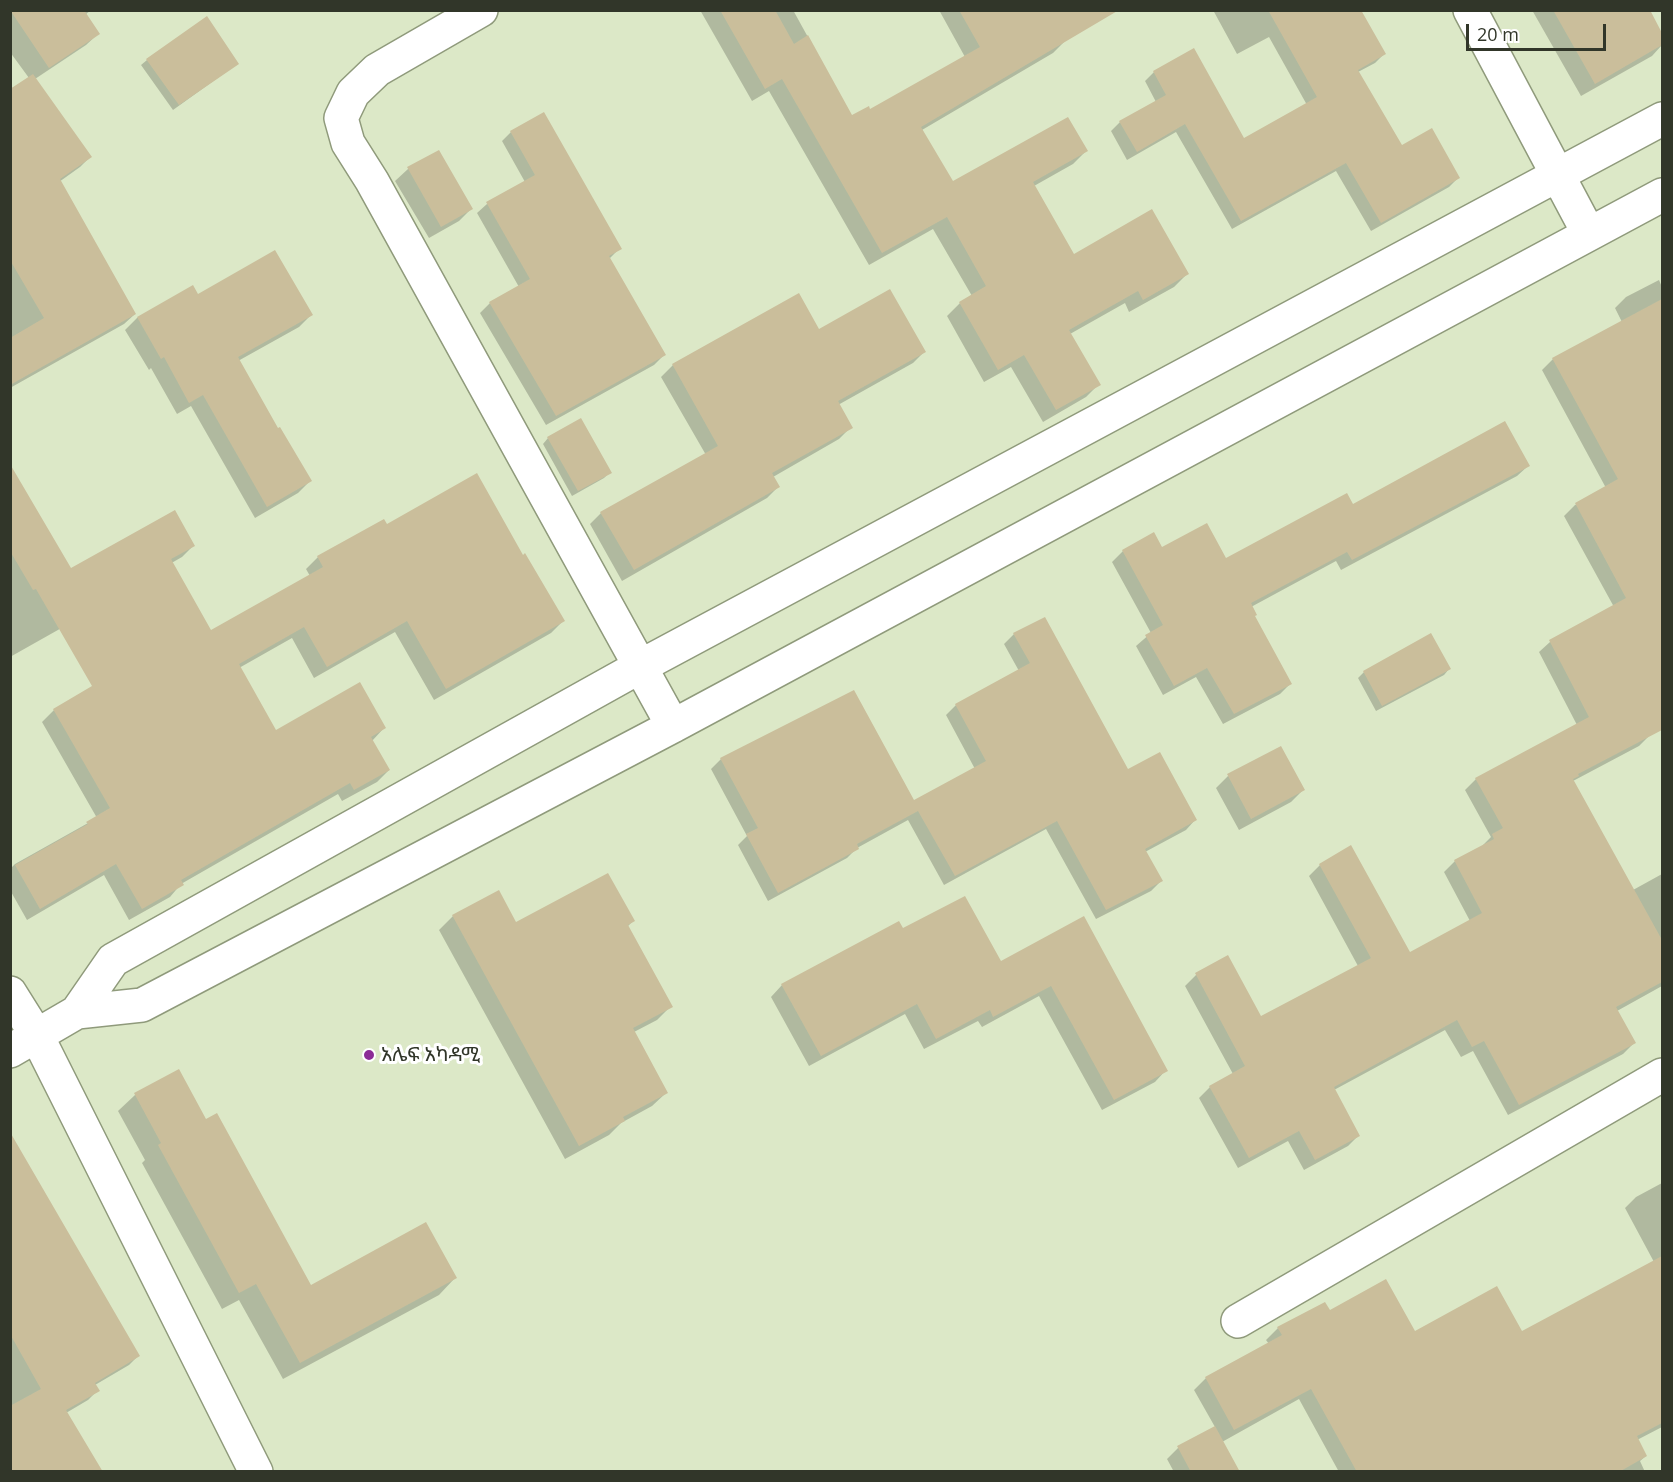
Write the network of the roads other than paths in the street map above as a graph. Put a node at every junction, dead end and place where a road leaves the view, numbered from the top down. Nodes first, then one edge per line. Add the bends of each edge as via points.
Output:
1 (481, 10) edge
2 (1470, 10) edge
3 (1662, 118) edge
4 (1557, 175) junction
5 (1662, 195) edge
6 (1589, 234) junction
7 (641, 666) junction
8 (674, 726) junction
9 (10, 993) edge
10 (77, 1012) junction
11 (24, 1043) edge
12 (1662, 1075) edge
13 (1238, 1321) dead end
14 (245, 1468) edge

1 - 7 street via 377,70 353,93 341,118 348,143
2 - 4 street
3 - 4 street
4 - 6 street
4 - 7 street
5 - 6 street
6 - 8 street
7 - 8 street
7 - 10 street via 113,960
8 - 10 street via 142,1005
9 - 11 street
10 - 11 street
11 - 14 street
12 - 13 street

